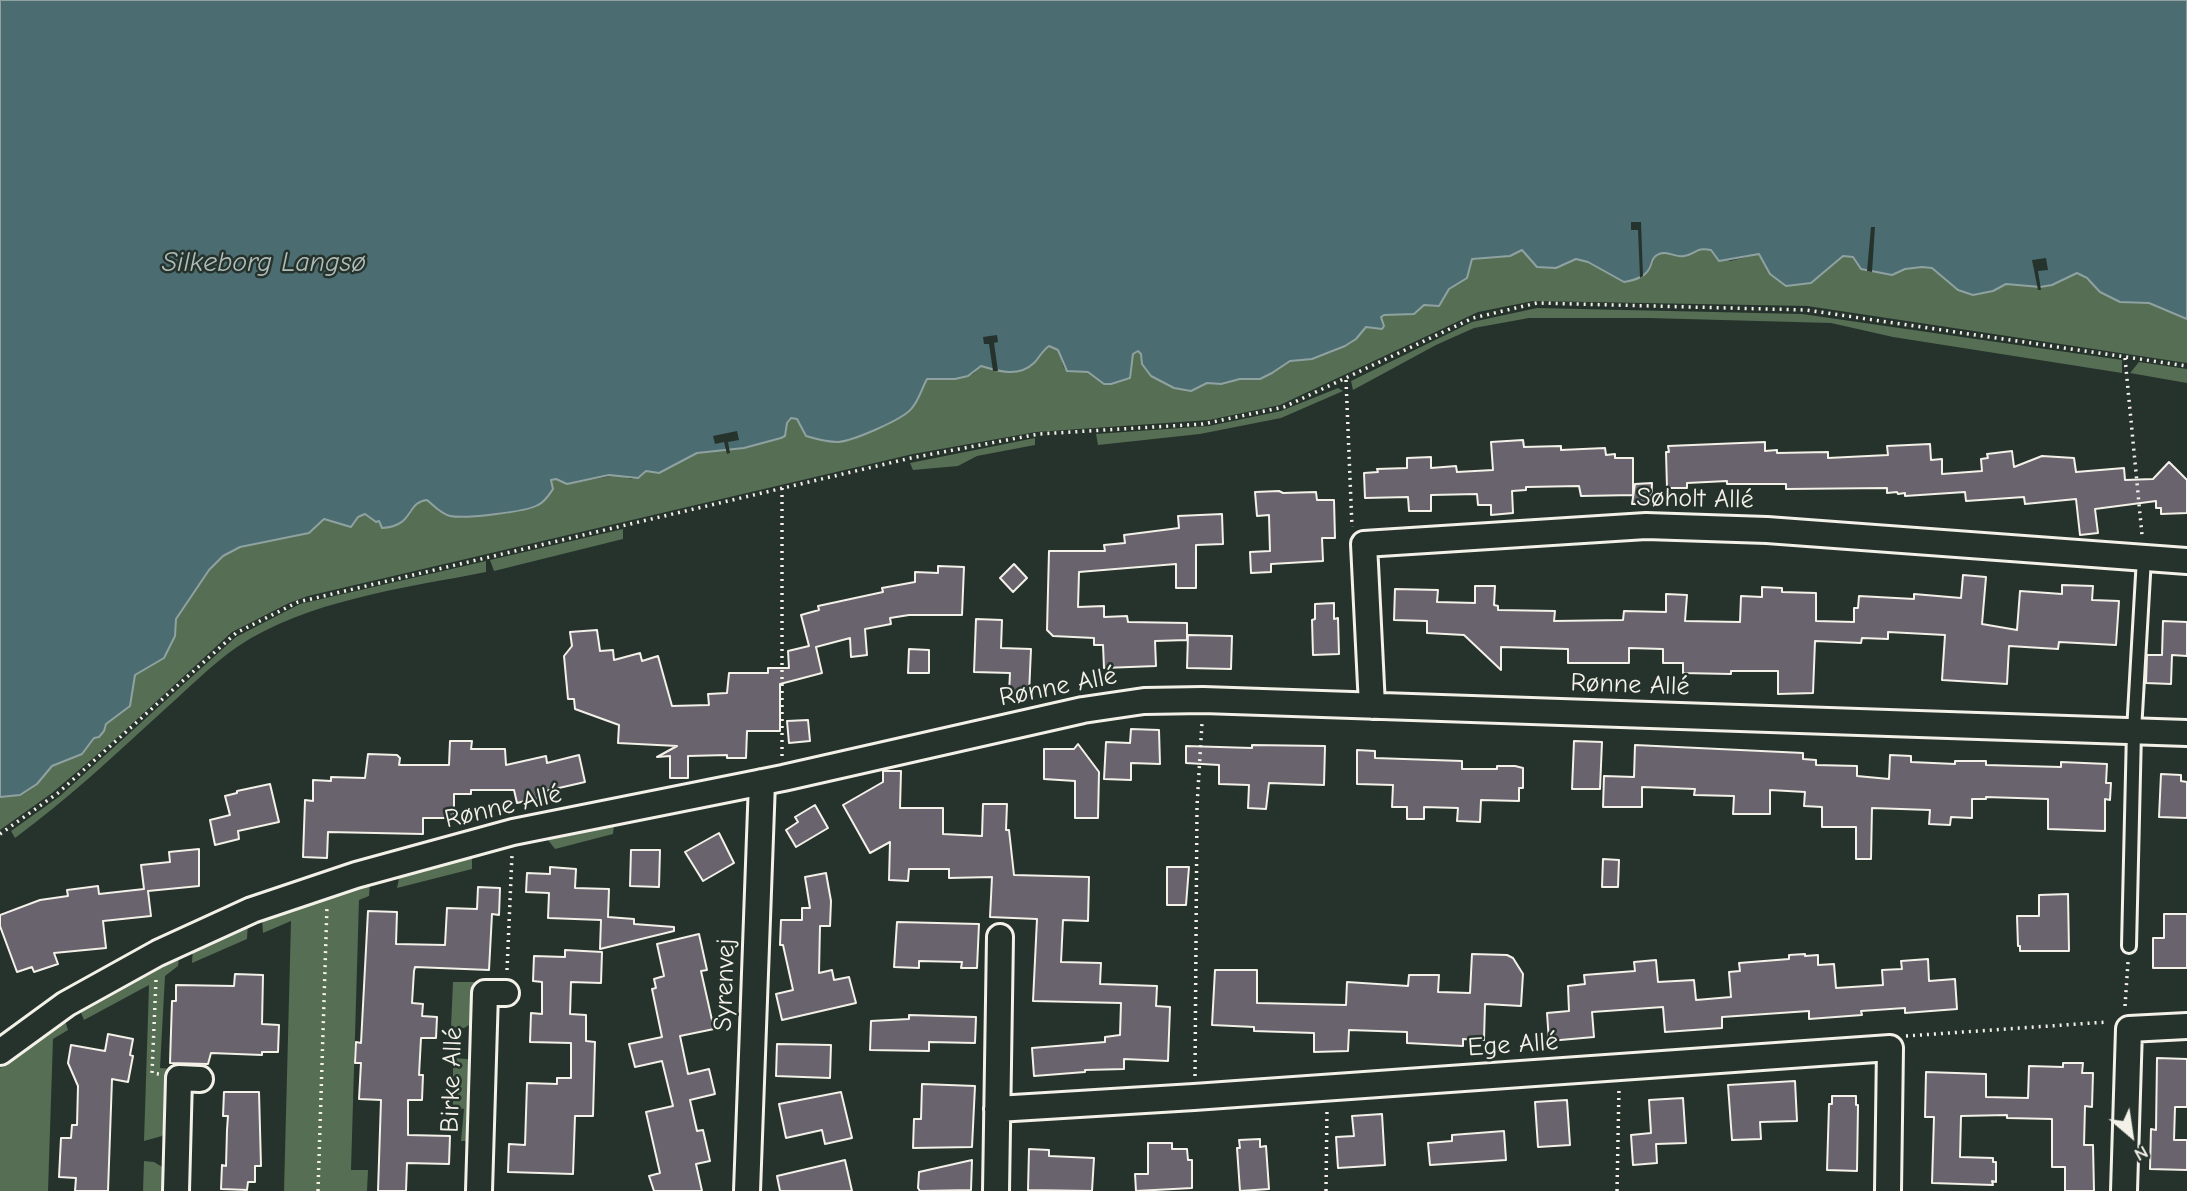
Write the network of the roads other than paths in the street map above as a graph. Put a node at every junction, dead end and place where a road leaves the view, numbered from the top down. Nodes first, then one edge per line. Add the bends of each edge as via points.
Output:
1 (2144, 558) junction
2 (2187, 561) edge
3 (1372, 706) junction
4 (2134, 731) junction
5 (2187, 733) edge
6 (773, 780) junction
7 (1000, 937) dead end
8 (2129, 946) road end
9 (506, 993) road end
10 (2187, 1026) edge
11 (0, 1052) edge
12 (190, 1078) road end
13 (998, 1109) junction
14 (176, 1191) edge
15 (479, 1191) edge
16 (747, 1191) edge
17 (996, 1191) edge
18 (1888, 1191) edge
19 (2124, 1191) edge

1 - 2 street, Søholt Allé
1 - 3 street, Søholt Allé via 1767,530 1646,526 1364,544
1 - 4 lane
3 - 4 street, Rønne Allé
3 - 6 street, Rønne Allé via 1144,701 1083,710
4 - 5 street, Rønne Allé
4 - 8 lane
6 - 11 street, Rønne Allé via 513,832 356,875 252,910 158,953 66,1004
6 - 16 street, Syrenvej
7 - 13 street
9 - 15 street, Birke Allé via 485,993
10 - 19 street via 2129,1029
12 - 14 street
13 - 17 street
13 - 18 street, Ege Allé via 1890,1048

